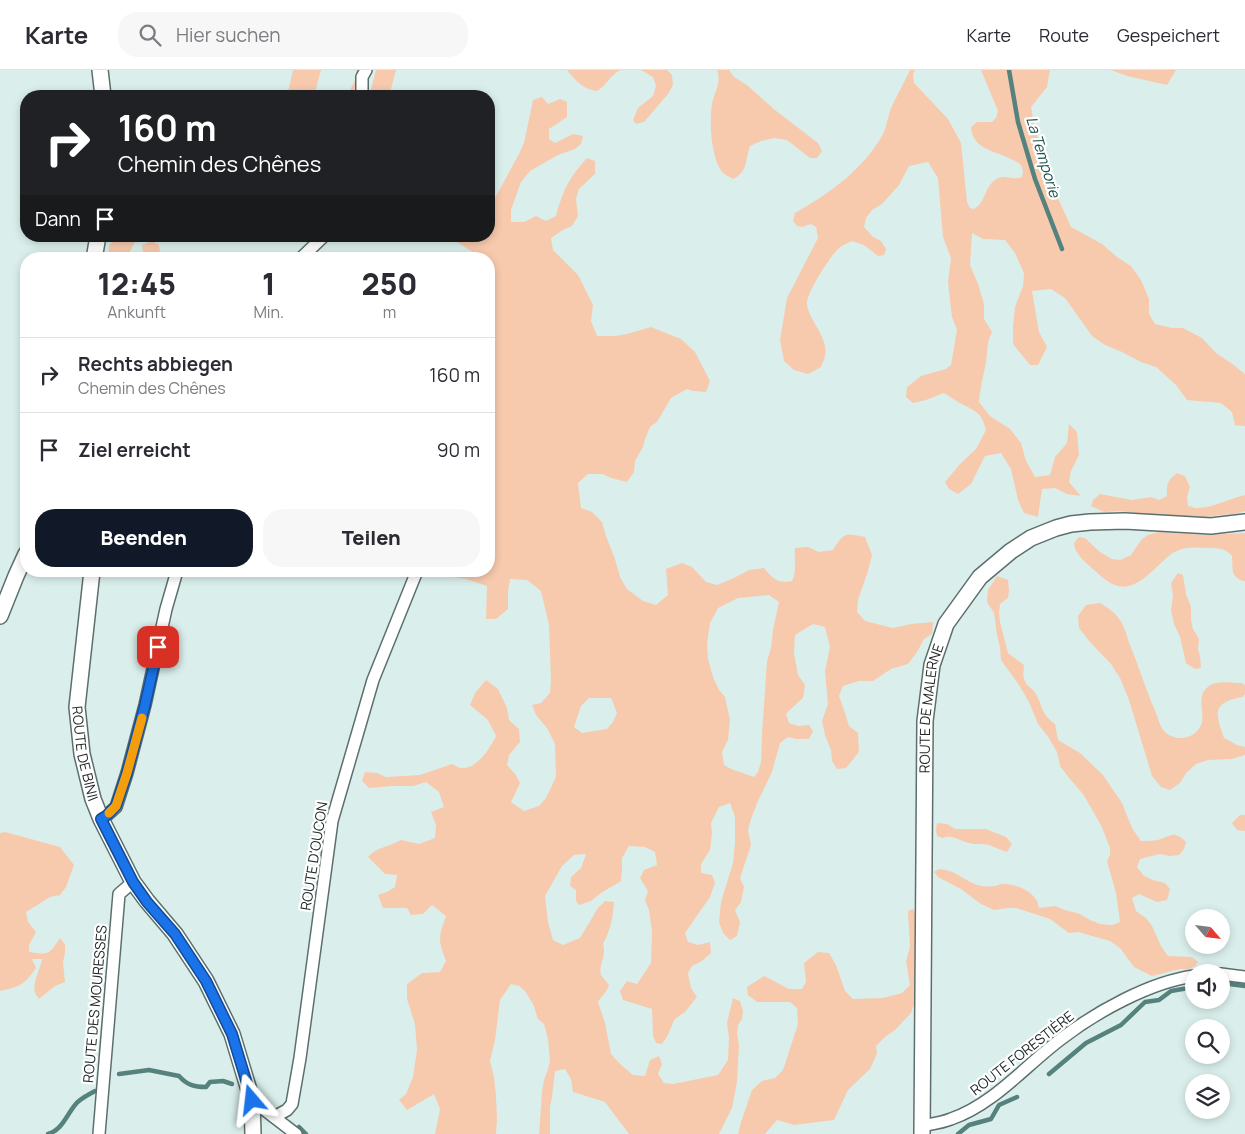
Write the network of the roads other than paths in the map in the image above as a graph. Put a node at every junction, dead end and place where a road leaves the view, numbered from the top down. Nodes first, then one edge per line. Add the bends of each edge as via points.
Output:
1 (100, 70) edge
2 (366, 70) edge
3 (102, 90) edge
4 (362, 90) edge
5 (318, 242) edge
6 (307, 252) edge
7 (1245, 522) edge
8 (20, 567) edge
9 (91, 577) edge
10 (175, 577) edge
11 (415, 577) edge
12 (0, 616) edge
13 (101, 819) junction
14 (133, 882) junction
15 (1230, 975) edge
16 (1245, 977) edge
17 (1185, 978) edge
18 (252, 1100) junction
19 (274, 1117) junction
20 (921, 1130) edge
21 (100, 1134) edge
22 (253, 1134) edge
23 (296, 1134) edge

1 - 3 street
2 - 4 street via 362,77
5 - 6 street
7 - 20 street, ROUTE DE MALERNE via 1211,526 1125,521 1070,524 1056,528 1031,538 980,577 946,624 932,665 925,721
8 - 12 street
9 - 13 street, ROUTE DE BINII via 77,707 82,754
10 - 13 street via 127,773 116,806
11 - 19 street, ROUTE D'OUCON via 373,680 332,821 292,1104
13 - 14 street, ROUTE DE BINII
14 - 18 street, ROUTE DE BINII via 175,934 206,981 232,1034
14 - 21 street, ROUTE DES MOURESSES via 119,894
15 - 16 street
17 - 20 street, ROUTE FORESTIÈRE via 1166,982 1106,1009 1078,1026 992,1097 950,1120
18 - 19 street
18 - 22 street, ROUTE DE BINII
19 - 23 street

